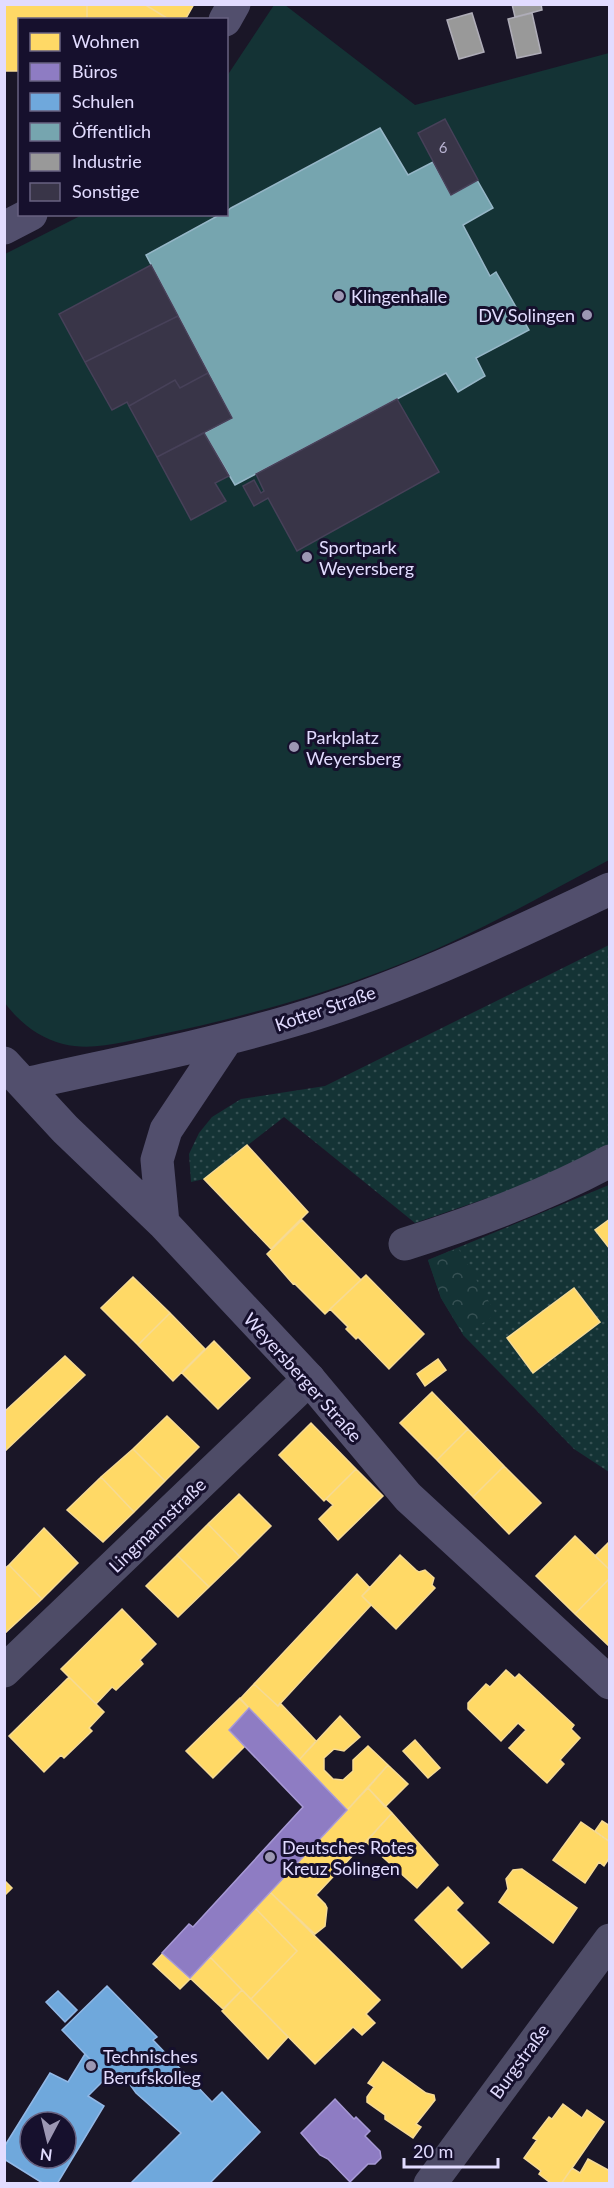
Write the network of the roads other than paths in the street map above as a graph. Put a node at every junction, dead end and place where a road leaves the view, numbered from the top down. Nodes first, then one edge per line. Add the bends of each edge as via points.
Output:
1 (234, 4) edge
2 (226, 18) edge
3 (27, 216) edge
4 (4, 228) edge
5 (609, 889) edge
6 (226, 1040) junction
7 (11, 1079) edge
8 (609, 1161) edge
9 (163, 1223) junction
10 (405, 1244) dead end
11 (309, 1379) junction
12 (4, 1671) edge
13 (609, 1683) edge
14 (609, 1940) edge
15 (430, 2184) edge

1 - 2 street
3 - 4 street
5 - 6 street, Kotter Straße via 513,935 386,988
6 - 7 street, Kotter Straße
6 - 9 street via 166,1130 157,1160
7 - 9 street, Weyersberger Straße
8 - 10 street via 536,1196
9 - 11 street, Weyersberger Straße
11 - 12 street, Lingmannstraße
11 - 13 street, Weyersberger Straße via 408,1497
14 - 15 street, Burgstraße

